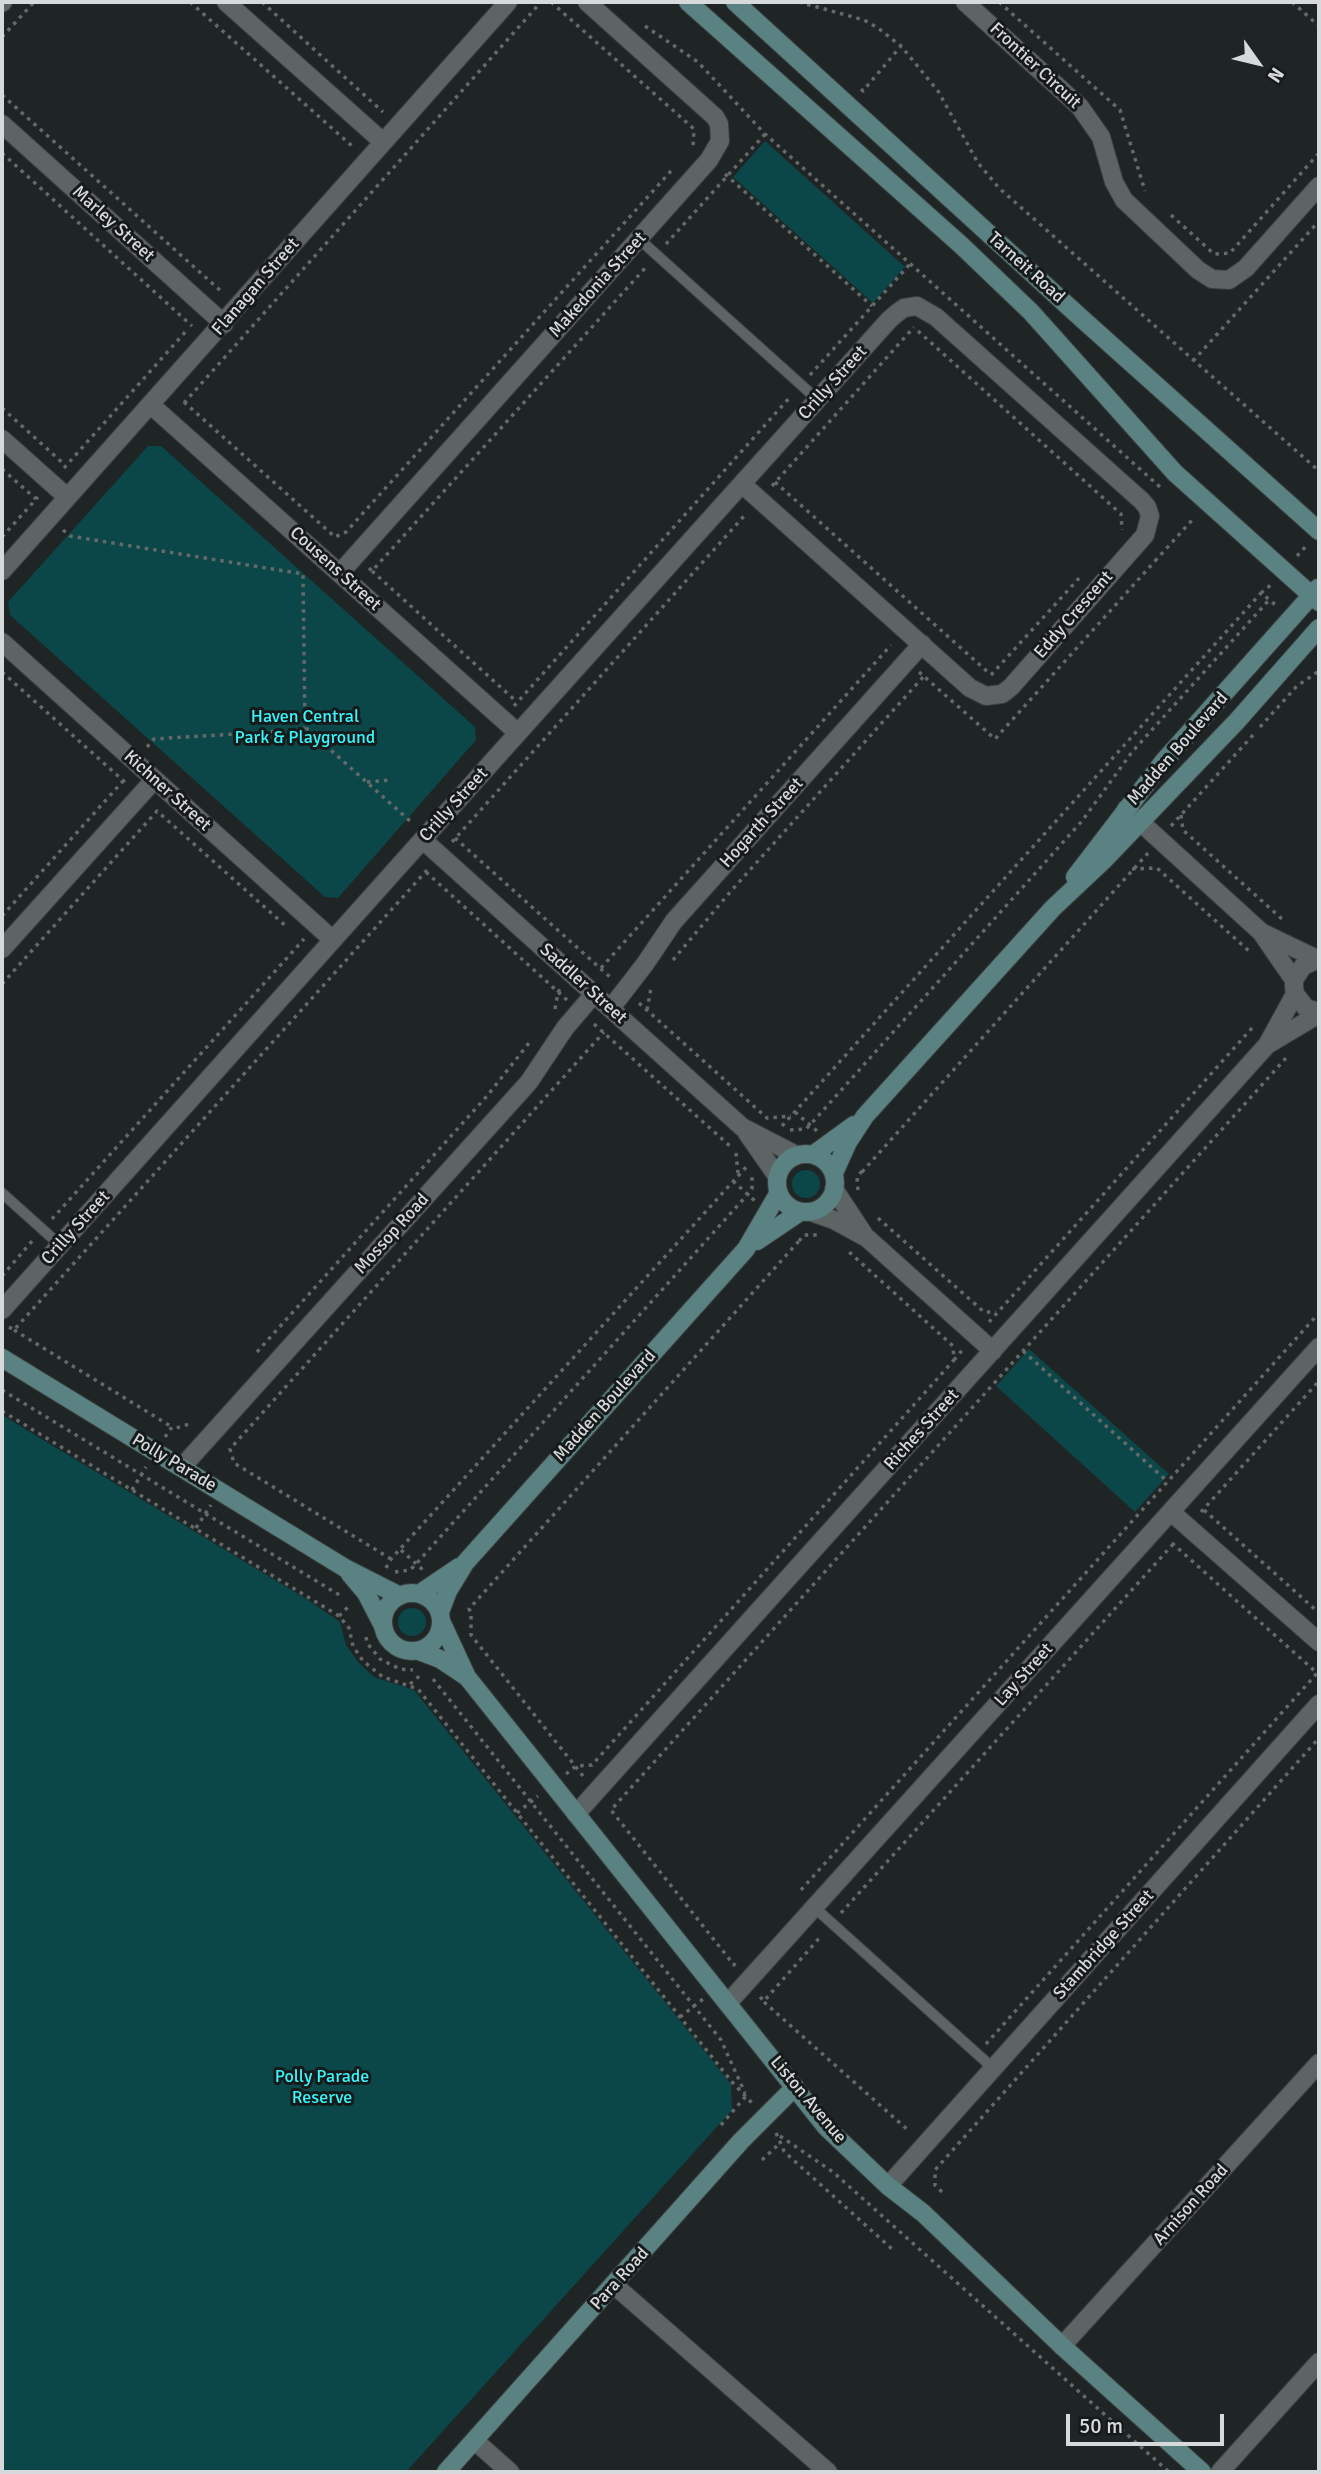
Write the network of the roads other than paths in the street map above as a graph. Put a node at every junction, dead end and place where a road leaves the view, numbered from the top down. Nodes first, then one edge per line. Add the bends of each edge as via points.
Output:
1 (226, 2) edge
2 (508, 2) edge
3 (587, 2) edge
4 (688, 2) edge
5 (708, 2) edge
6 (735, 2) edge
7 (965, 2) edge
8 (2, 124) edge
9 (383, 142) junction
10 (887, 178) junction
11 (1319, 186) edge
12 (639, 239) junction
13 (904, 309) joint
14 (223, 324) junction
15 (818, 400) junction
16 (151, 405) junction
17 (2, 439) edge
18 (742, 484) junction
19 (67, 498) junction
20 (1319, 531) edge
21 (2, 571) edge
22 (340, 573) junction
23 (1317, 595) edge
24 (1319, 628) edge
25 (2, 642) edge
26 (922, 644) junction
27 (519, 733) junction
28 (154, 780) junction
29 (1126, 809) junction
30 (1140, 822) junction
31 (423, 840) junction
32 (1053, 908) junction
33 (1261, 932) junction
34 (334, 940) junction
35 (2, 949) edge
36 (1318, 959) edge
37 (1295, 987) junction
38 (594, 994) junction
39 (611, 1008) junction
40 (1319, 1013) edge
41 (1267, 1045) junction
42 (865, 1116) junction
43 (742, 1127) junction
44 (805, 1155) junction
45 (777, 1176) junction
46 (834, 1181) junction
47 (2, 1193) edge
48 (778, 1194) junction
49 (805, 1212) junction
50 (840, 1214) junction
51 (775, 1219) junction
52 (60, 1245) junction
53 (2, 1310) edge
54 (1319, 1347) edge
55 (993, 1351) junction
56 (2, 1358) edge
57 (182, 1467) junction
58 (1171, 1512) junction
59 (465, 1563) junction
60 (345, 1568) junction
61 (419, 1594) junction
62 (400, 1596) junction
63 (441, 1617) junction
64 (383, 1626) junction
65 (1319, 1642) edge
66 (419, 1651) junction
67 (467, 1677) junction
68 (1318, 1709) edge
69 (576, 1814) junction
70 (815, 1908) junction
71 (728, 2003) junction
72 (1319, 2063) edge
73 (994, 2069) junction
74 (795, 2087) junction
75 (888, 2186) junction
76 (614, 2285) junction
77 (1062, 2346) junction
78 (1319, 2362) edge
79 (475, 2441) junction
80 (446, 2472) edge
81 (510, 2472) edge
82 (828, 2472) edge
83 (1202, 2472) edge
84 (1220, 2472) edge

1 - 9 street
2 - 9 street, Flanagan Street
3 - 12 street, Makedonia Street via 719,124 720,141 709,160
4 - 10 street
5 - 10 street via 820,104
6 - 20 street, Tarneit Road
7 - 11 street, Frontier Circuit via 1080,107 1101,137 1124,200 1212,279 1228,280 1246,268
8 - 14 street, Marley Street
9 - 14 street, Flanagan Street
10 - 23 street via 1031,312 1175,473
12 - 15 lane
12 - 22 street, Makedonia Street
13 - 15 street, Crilly Street
13 - 26 street, Eddy Crescent via 926,310 936,317 1142,501 1150,516 1136,544 1007,691 993,696 975,692
14 - 16 street, Flanagan Street
15 - 18 street, Crilly Street
16 - 19 street, Flanagan Street
16 - 22 street, Cousens Street
17 - 19 street
18 - 26 street
18 - 27 street, Crilly Street
19 - 21 street, Flanagan Street
22 - 27 street, Cousens Street
23 - 29 street, Madden Boulevard via 1163,762
24 - 30 street, Madden Boulevard
25 - 28 street, Kichner Street
26 - 39 street, Hogarth Street via 674,921
27 - 31 street, Crilly Street
28 - 34 street, Kichner Street
28 - 35 street
29 - 30 street
29 - 32 street, Madden Boulevard
30 - 32 street, Madden Boulevard
30 - 33 street
31 - 34 street, Crilly Street
31 - 38 street, Saddler Street
32 - 42 street, Madden Boulevard
33 - 36 street
33 - 37 street
34 - 52 street, Crilly Street
36 - 37 street, Riches Street via 1303,966
37 - 40 street via 1306,1008
37 - 41 street, Riches Street
38 - 39 street, Saddler Street
38 - 57 street, Mossop Road via 528,1082
39 - 43 street, Saddler Street
40 - 41 street, Riches Street
41 - 55 street, Riches Street
42 - 44 street, Madden Boulevard via 830,1143
42 - 46 street, Madden Boulevard via 848,1142
43 - 44 street, Saddler Street
43 - 45 street, Saddler Street
44 - 45 street via 787,1160
44 - 46 street via 829,1165
45 - 48 street
46 - 49 street via 826,1204
46 - 50 street
47 - 52 lane
48 - 49 street via 783,1203
48 - 51 street, Madden Boulevard
49 - 50 street
49 - 51 street, Madden Boulevard
50 - 55 street
51 - 59 street, Madden Boulevard
52 - 53 street, Crilly Street
54 - 58 street, Lay Street
55 - 69 street, Riches Street
56 - 57 street, Polly Parade
57 - 60 street, Polly Parade
58 - 65 street
58 - 70 street, Lay Street
59 - 61 street, Madden Boulevard
59 - 63 street, Madden Boulevard via 448,1591
60 - 62 street, Polly Parade
60 - 64 street, Polly Parade via 366,1593
61 - 62 street
61 - 63 street via 435,1604
62 - 64 street via 387,1608
63 - 66 street via 436,1640
63 - 67 street, Liston Avenue
64 - 66 street via 400,1649
66 - 67 street, Liston Avenue
67 - 69 street, Liston Avenue
68 - 73 street, Stambridge Street
69 - 71 street, Liston Avenue
70 - 71 street, Lay Street
70 - 73 lane
71 - 74 street, Liston Avenue
72 - 77 street, Arnison Road
73 - 75 street, Stambridge Street
74 - 75 street, Liston Avenue via 826,2127
74 - 76 street, Para Road
75 - 77 street, Liston Avenue via 923,2213
76 - 79 street, Para Road
76 - 82 street
77 - 83 street, Liston Avenue
78 - 84 street
79 - 80 street, Para Road
79 - 81 street

